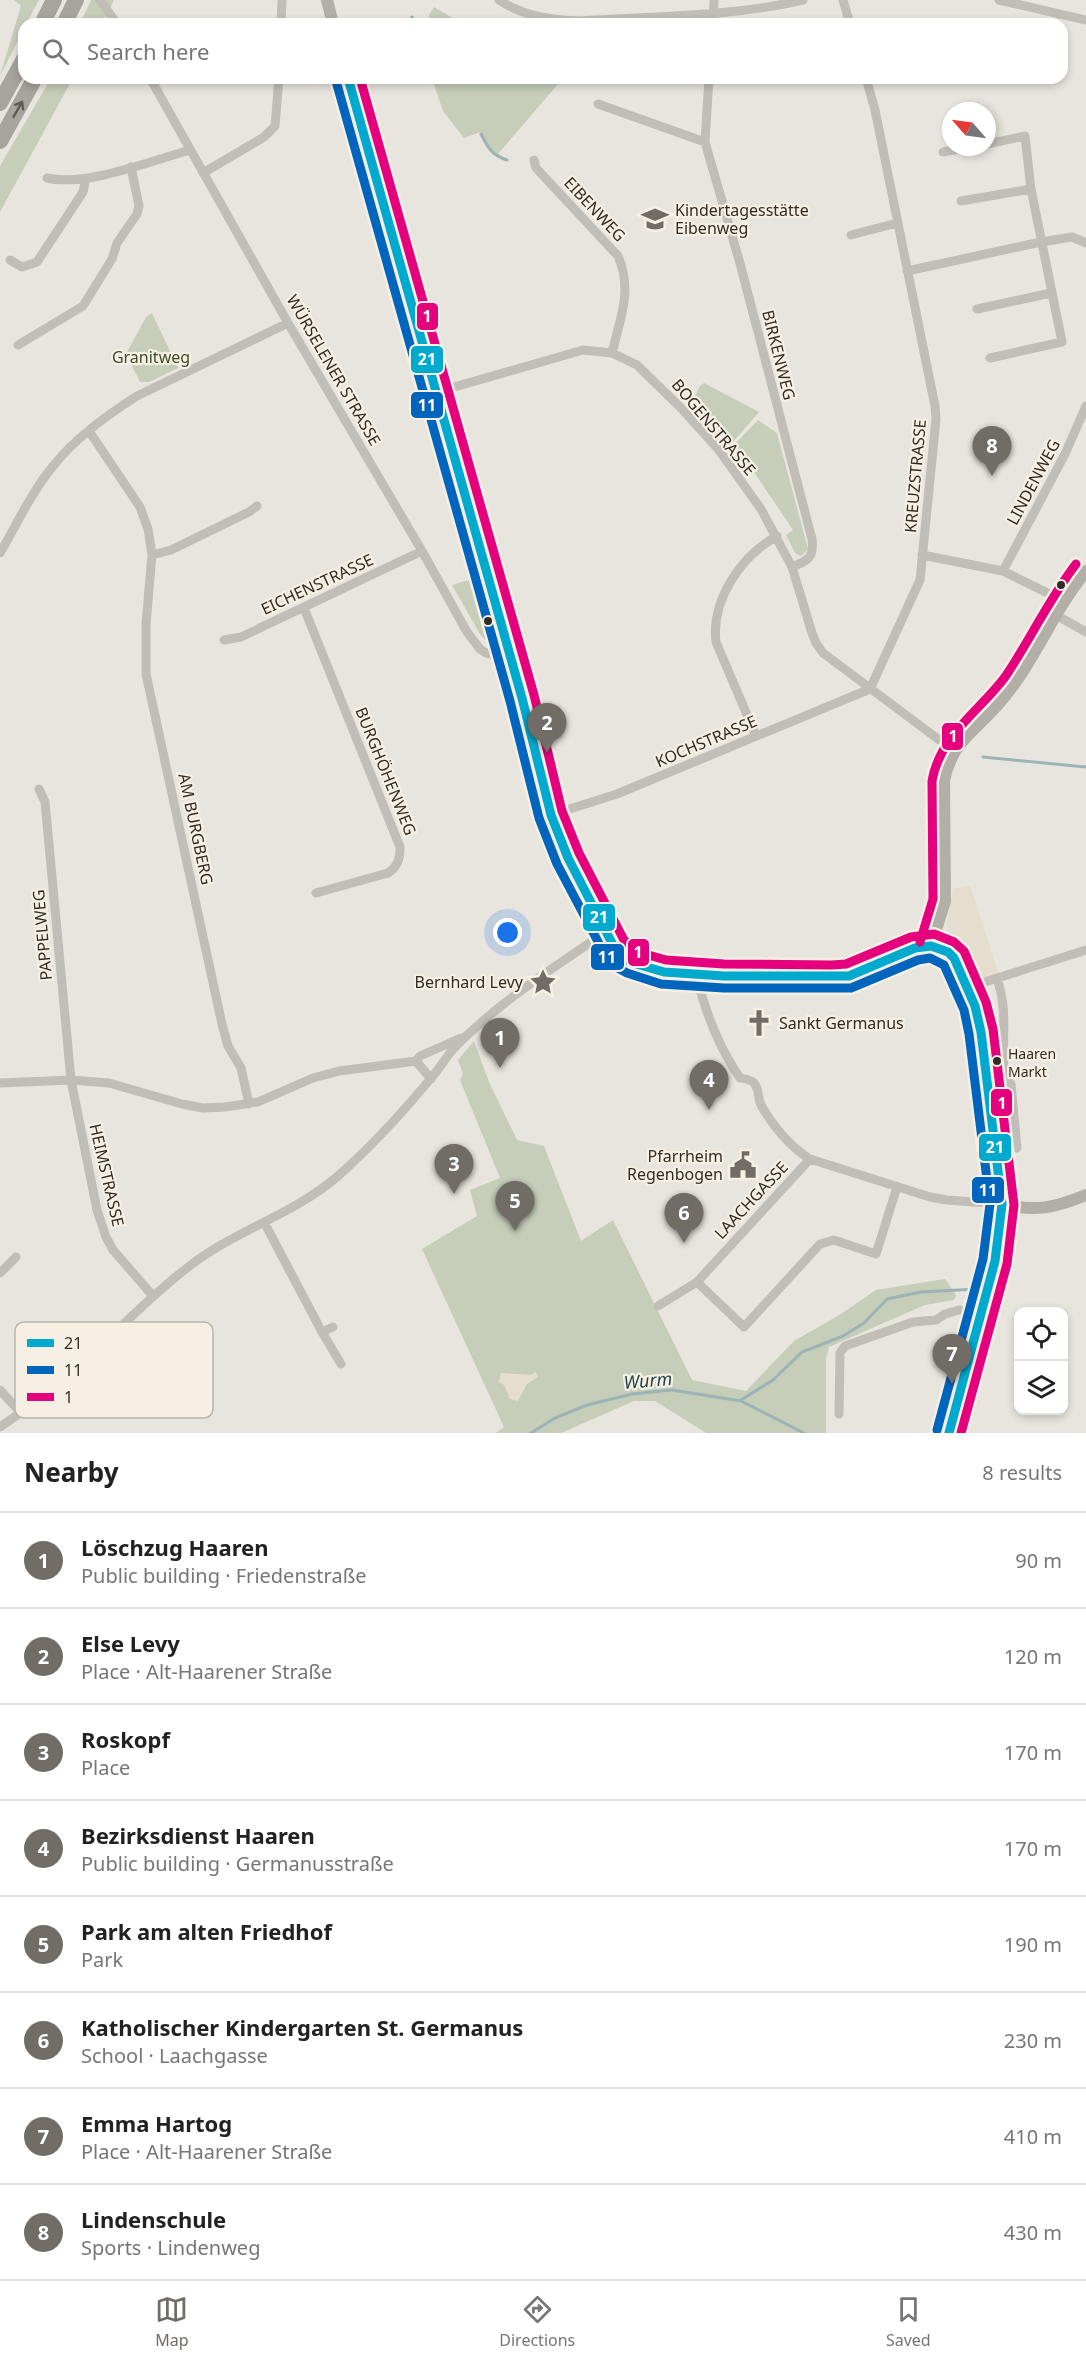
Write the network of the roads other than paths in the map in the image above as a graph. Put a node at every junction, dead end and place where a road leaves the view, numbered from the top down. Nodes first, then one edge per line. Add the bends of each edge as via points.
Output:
1 (54, 0) edge
2 (100, 0) edge
3 (282, 0) edge
4 (327, 0) edge
5 (499, 0) edge
6 (714, 0) edge
7 (803, 0) edge
8 (843, 0) edge
9 (999, 0) edge
10 (714, 13) junction
11 (45, 18) edge
12 (113, 18) edge
13 (281, 18) edge
14 (332, 18) edge
15 (551, 18) edge
16 (630, 18) edge
17 (714, 18) edge
18 (848, 18) edge
19 (1086, 20) edge
20 (18, 70) edge
21 (32, 84) edge
22 (153, 84) edge
23 (278, 84) edge
24 (350, 84) edge
25 (709, 84) edge
26 (868, 84) edge
27 (0, 102) edge
28 (598, 104) dead end
29 (0, 141) edge
30 (705, 142) junction
31 (996, 142) edge
32 (190, 150) junction
33 (534, 160) dead end
34 (131, 167) junction
35 (203, 173) junction
36 (47, 178) dead end
37 (86, 178) junction
38 (1031, 189) junction
39 (961, 201) dead end
40 (897, 223) junction
41 (850, 235) dead end
42 (1041, 242) junction
43 (1086, 243) edge
44 (10, 260) dead end
45 (907, 271) junction
46 (1051, 293) junction
47 (977, 309) dead end
48 (288, 323) junction
49 (18, 345) dead end
50 (612, 353) junction
51 (990, 358) dead end
52 (437, 392) junction
53 (1086, 406) edge
54 (89, 431) junction
55 (257, 506) dead end
56 (777, 536) junction
57 (422, 551) junction
58 (0, 553) edge
59 (152, 555) junction
60 (922, 555) junction
61 (792, 567) junction
62 (1003, 571) junction
63 (1086, 571) edge
64 (1064, 601) junction
65 (304, 608) junction
66 (1056, 615) junction
67 (1086, 632) edge
68 (224, 640) dead end
69 (508, 653) junction
70 (870, 689) junction
71 (756, 736) junction
72 (954, 751) junction
73 (39, 789) dead end
74 (551, 815) junction
75 (316, 894) dead end
76 (606, 932) junction
77 (931, 946) junction
78 (1086, 950) edge
79 (696, 975) junction
80 (997, 978) junction
81 (969, 987) junction
82 (469, 1034) junction
83 (1002, 1054) junction
84 (985, 1057) junction
85 (416, 1061) junction
86 (1004, 1078) junction
87 (431, 1079) junction
88 (71, 1080) junction
89 (988, 1081) junction
90 (0, 1083) edge
91 (249, 1104) junction
92 (1017, 1148) dead end
93 (810, 1159) junction
94 (897, 1187) junction
95 (1086, 1195) edge
96 (1002, 1204) junction
97 (264, 1222) junction
98 (16, 1257) dead end
99 (0, 1273) edge
100 (697, 1282) junction
101 (153, 1296) junction
102 (658, 1306) dead end
103 (982, 1314) junction
104 (125, 1322) edge
105 (333, 1328) dead end
106 (322, 1332) junction
107 (340, 1364) dead end
108 (0, 1390) edge
109 (15, 1406) edge
110 (839, 1414) dead end
111 (15, 1417) edge
112 (0, 1427) edge
113 (949, 1433) edge

1 - 11 highway
2 - 12 street
3 - 13 street
4 - 14 main road
5 - 15 street via 517,10
6 - 10 street
7 - 10 street
8 - 18 street
9 - 19 street
10 - 16 street
10 - 17 street
20 - 27 highway
29 -> 21 highway
22 - 32 street, WÜRSELENER STRASSE
23 - 35 street via 275,126 264,137
24 - 52 main road
25 - 30 street, BIRKENWEG
26 - 40 street, KREUZSTRASSE
28 - 30 street
30 - 61 street, BIRKENWEG via 812,539 813,550 808,560
31 - 38 street via 1025,136
32 - 34 street
32 - 35 street, WÜRSELENER STRASSE
33 - 50 street, EIBENWEG via 536,168 618,256 625,272 626,291
34 - 37 street
34 - 49 street via 137,214 83,306
35 - 48 street, WÜRSELENER STRASSE
36 - 37 street
37 - 44 street via 83,192 37,262 22,267
38 - 39 street
38 - 42 street
40 - 41 street
40 - 45 street, KREUZSTRASSE
42 - 43 street via 1072,237
42 - 45 street
42 - 46 street
45 - 60 street, KREUZSTRASSE via 936,412
46 - 47 street
46 - 51 street via 1062,342
48 - 54 street via 137,396
48 - 57 street, WÜRSELENER STRASSE
50 - 52 street, BOGENSTRASSE via 583,350
50 - 56 street, BOGENSTRASSE via 637,365 701,430 739,476
52 - 69 main road
53 - 62 street, LINDENWEG
54 - 58 street via 54,465
54 - 59 street, AM BURGBERG via 140,507
55 - 59 street via 171,550
56 - 61 street, BOGENSTRASSE
56 - 71 street via 760,546 742,565 726,591 716,620 716,642
57 - 65 street, EICHENSTRASSE
57 - 69 street, WÜRSELENER STRASSE via 480,649 490,655
59 - 91 street, AM BURGBERG via 146,624 147,674 222,1024 228,1046 241,1068
60 - 62 street
60 - 70 street, KREUZSTRASSE via 920,580
61 - 70 street, BOGENSTRASSE via 816,643 823,653
62 - 64 street
63 - 64 main road
64 - 66 main road
65 - 68 street, EICHENSTRASSE via 241,637
65 - 75 street, BURGHÖHENWEG via 400,847 400,859 388,873
66 - 67 street
66 - 72 main road via 1021,676
69 - 74 main road
70 - 71 street, KOCHSTRASSE
70 - 72 street, BOGENSTRASSE
71 - 74 street, KOCHSTRASSE via 617,794
72 - 77 main road via 944,781 945,901
73 - 88 street, PAPPELWEG via 45,802
74 - 76 main road
76 - 79 main road via 617,951 633,963 664,972
76 - 82 street via 544,974
77 - 79 main road via 915,948 849,976
77 - 81 main road via 954,958
78 - 80 street
79 - 93 street via 724,1054 740,1078 751,1080 759,1090 760,1103 789,1142
80 - 81 street
80 - 83 street via 1003,993
81 - 84 main road
82 - 85 street
82 - 87 street
83 - 84 street
83 - 86 street
84 - 89 main road
85 - 87 street
85 - 91 street via 339,1071
86 - 89 street
86 - 92 street via 1011,1084
87 - 97 street via 336,1178
88 - 90 street
88 - 91 street via 109,1083 195,1107
88 - 101 street, HEIMSTRASSE via 106,1237 121,1262
89 - 96 main road
93 - 94 street
93 - 100 street, LAACHGASSE
94 - 96 street via 947,1200
94 - 100 street via 876,1254 834,1240 820,1244 744,1327
95 - 96 main road via 1042,1209
96 - 103 main road via 995,1261
97 - 101 street via 188,1266
97 - 106 street
98 - 99 street
100 - 102 street, LAACHGASSE
101 - 104 street
103 - 110 street via 959,1310 845,1346 840,1353
103 - 113 main road
105 - 106 street
106 - 107 street
108 - 109 street
111 - 112 street

